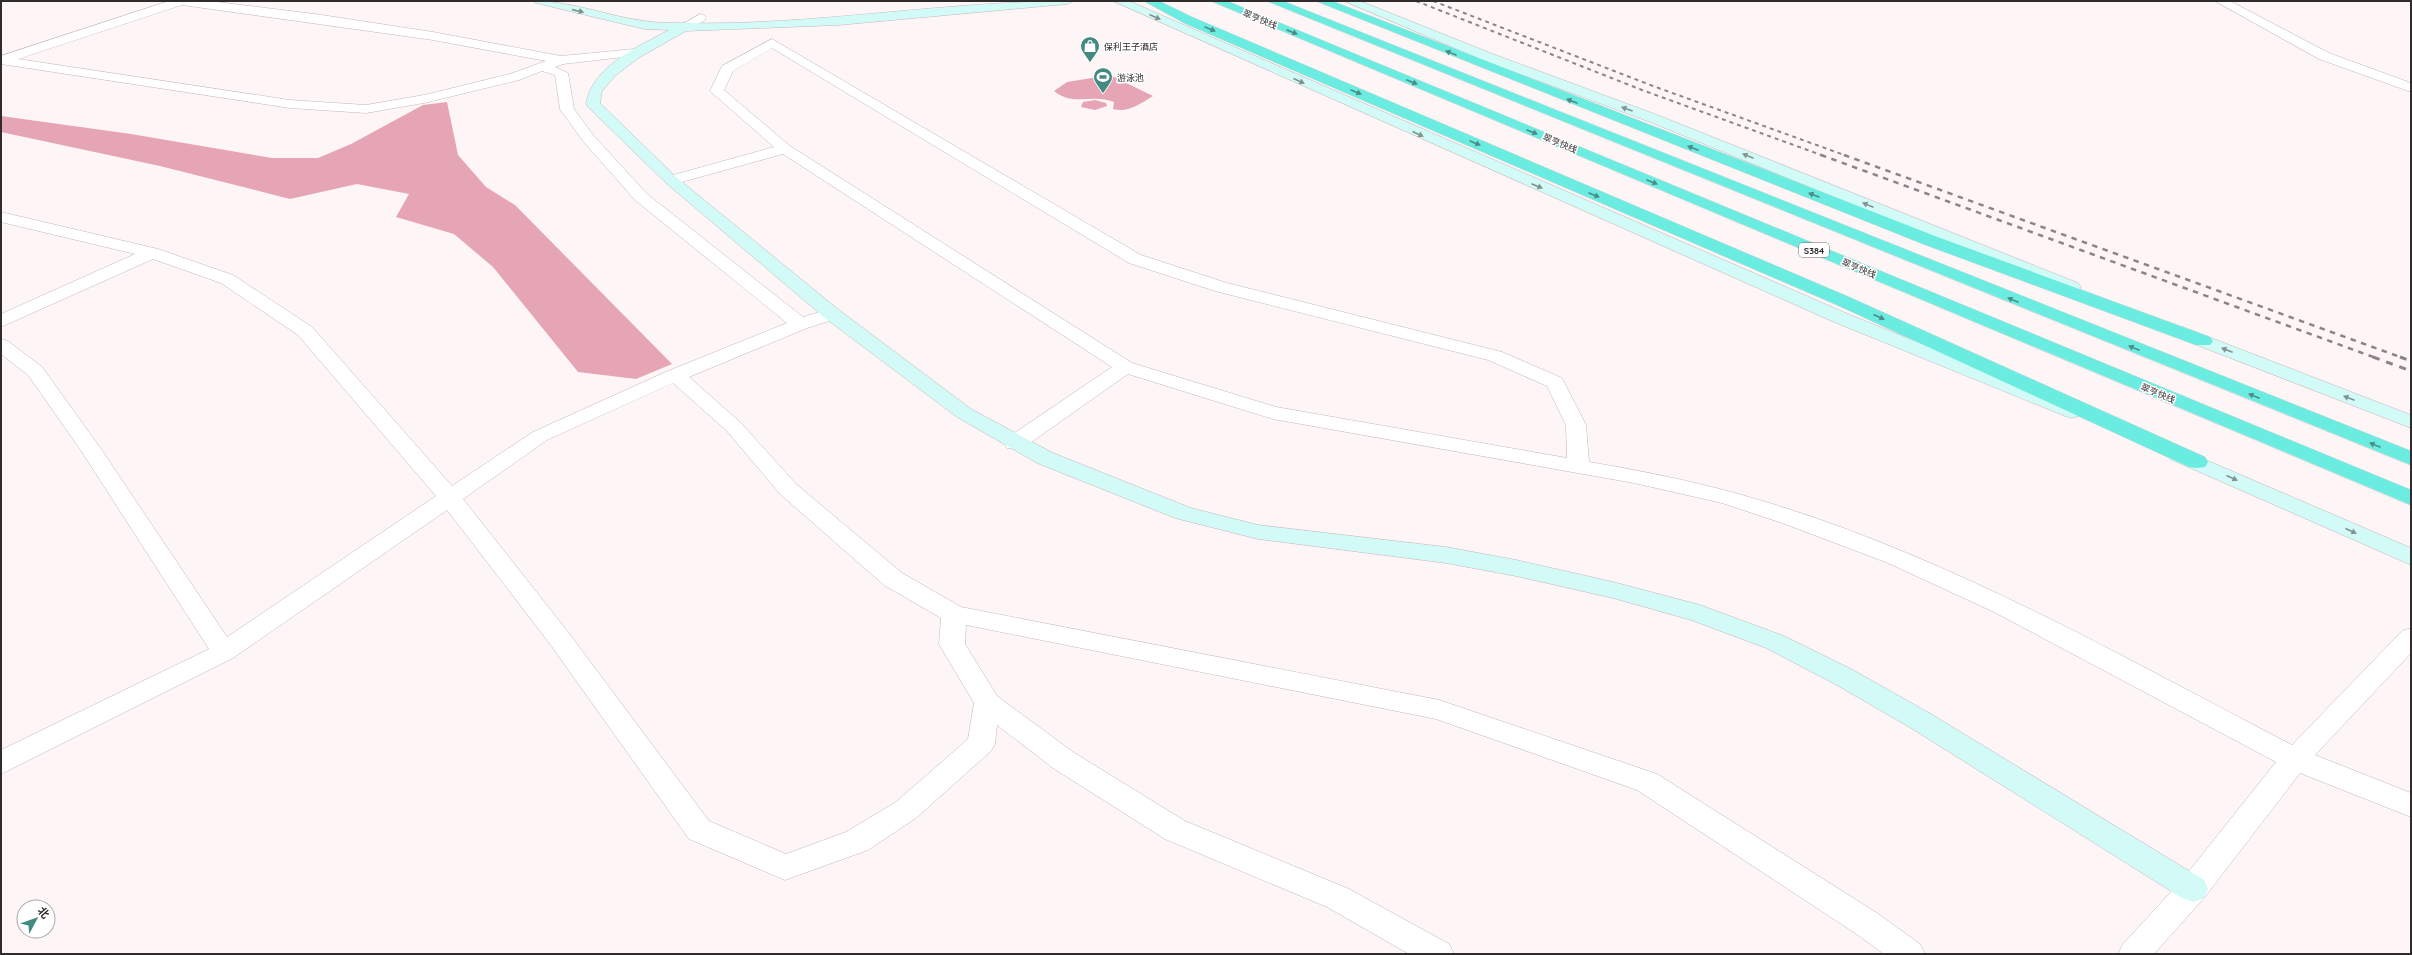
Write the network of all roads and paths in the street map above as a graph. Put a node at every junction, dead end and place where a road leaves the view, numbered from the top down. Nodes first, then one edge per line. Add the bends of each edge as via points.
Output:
1 (180, 1) edge
2 (540, 1) edge
3 (581, 1) edge
4 (989, 1) edge
5 (1067, 1) edge
6 (1119, 1) edge
7 (1150, 1) edge
8 (1218, 1) edge
9 (1273, 1) edge
10 (1322, 1) edge
11 (1350, 1) edge
12 (2221, 1) edge
13 (692, 22) junction
14 (641, 51) junction
15 (1, 60) edge
16 (561, 60) junction
17 (542, 67) junction
18 (2411, 88) edge
19 (785, 149) junction
20 (671, 180) junction
21 (1, 217) edge
22 (152, 253) junction
23 (832, 314) junction
24 (1, 321) edge
25 (800, 324) junction
26 (2203, 341) junction
27 (1, 345) edge
28 (1124, 367) junction
29 (675, 375) junction
30 (2411, 422) edge
31 (1015, 443) junction
32 (2411, 459) edge
33 (2197, 462) junction
34 (1578, 466) junction
35 (450, 498) junction
36 (2411, 498) edge
37 (2411, 557) edge
38 (954, 614) junction
39 (2411, 637) edge
40 (224, 652) junction
41 (987, 703) junction
42 (2295, 759) junction
43 (1, 764) edge
44 (2411, 805) edge
45 (2193, 889) junction
46 (1438, 954) edge
47 (1909, 954) edge
48 (2134, 954) edge

1 - 15 street
1 - 16 street via 433,36
2 -> 13 street via 644,25
3 - 13 street via 606,8
4 - 13 street
5 - 13 street via 839,22
6 -> 33 street via 1841,318
7 -> 33 highway via 1216,32 1843,301
8 -> 36 highway, 翠亨快线 / S384
32 -> 9 highway
26 -> 10 highway via 1929,240
26 -> 11 street via 1677,128 1488,57
12 - 18 street via 2324,56
13 - 14 street
14 - 16 street
14 - 20 street via 606,77 595,90 593,104
15 - 17 street via 290,104 366,110 431,98 514,77
16 - 17 street
17 - 25 street via 562,73 567,109 588,138 641,197
19 - 20 street
19 - 28 street
19 - 34 street via 717,91 727,70 772,42 1135,259 1221,287 1495,356 1555,382 1576,425
20 - 23 street
21 - 22 street
22 - 24 street
22 - 35 street via 227,279 305,331
23 - 25 street
23 - 31 street via 964,413
25 - 29 street
30 -> 26 street
27 - 40 street via 35,371 90,449
28 - 31 street
28 - 34 street via 1273,413
29 - 35 street via 540,436
29 - 38 street via 733,426 788,490 893,579
31 - 45 street via 1114,487 1183,513 1258,532 1446,555 1516,568 1613,590 1700,614 1767,639 1844,677 1921,720
33 -> 37 street
34 - 42 street via 1728,498 1793,519 1896,558 2003,606
35 - 40 street
35 - 41 street via 559,638 700,830 785,867 857,840 906,810 981,744
38 - 41 street via 952,644
38 - 47 street via 1438,710 1647,782 1866,923
39 - 42 street
40 - 43 street
41 - 46 street via 1063,760 1176,830 1338,898
42 - 44 street
42 - 45 street
45 - 48 street

